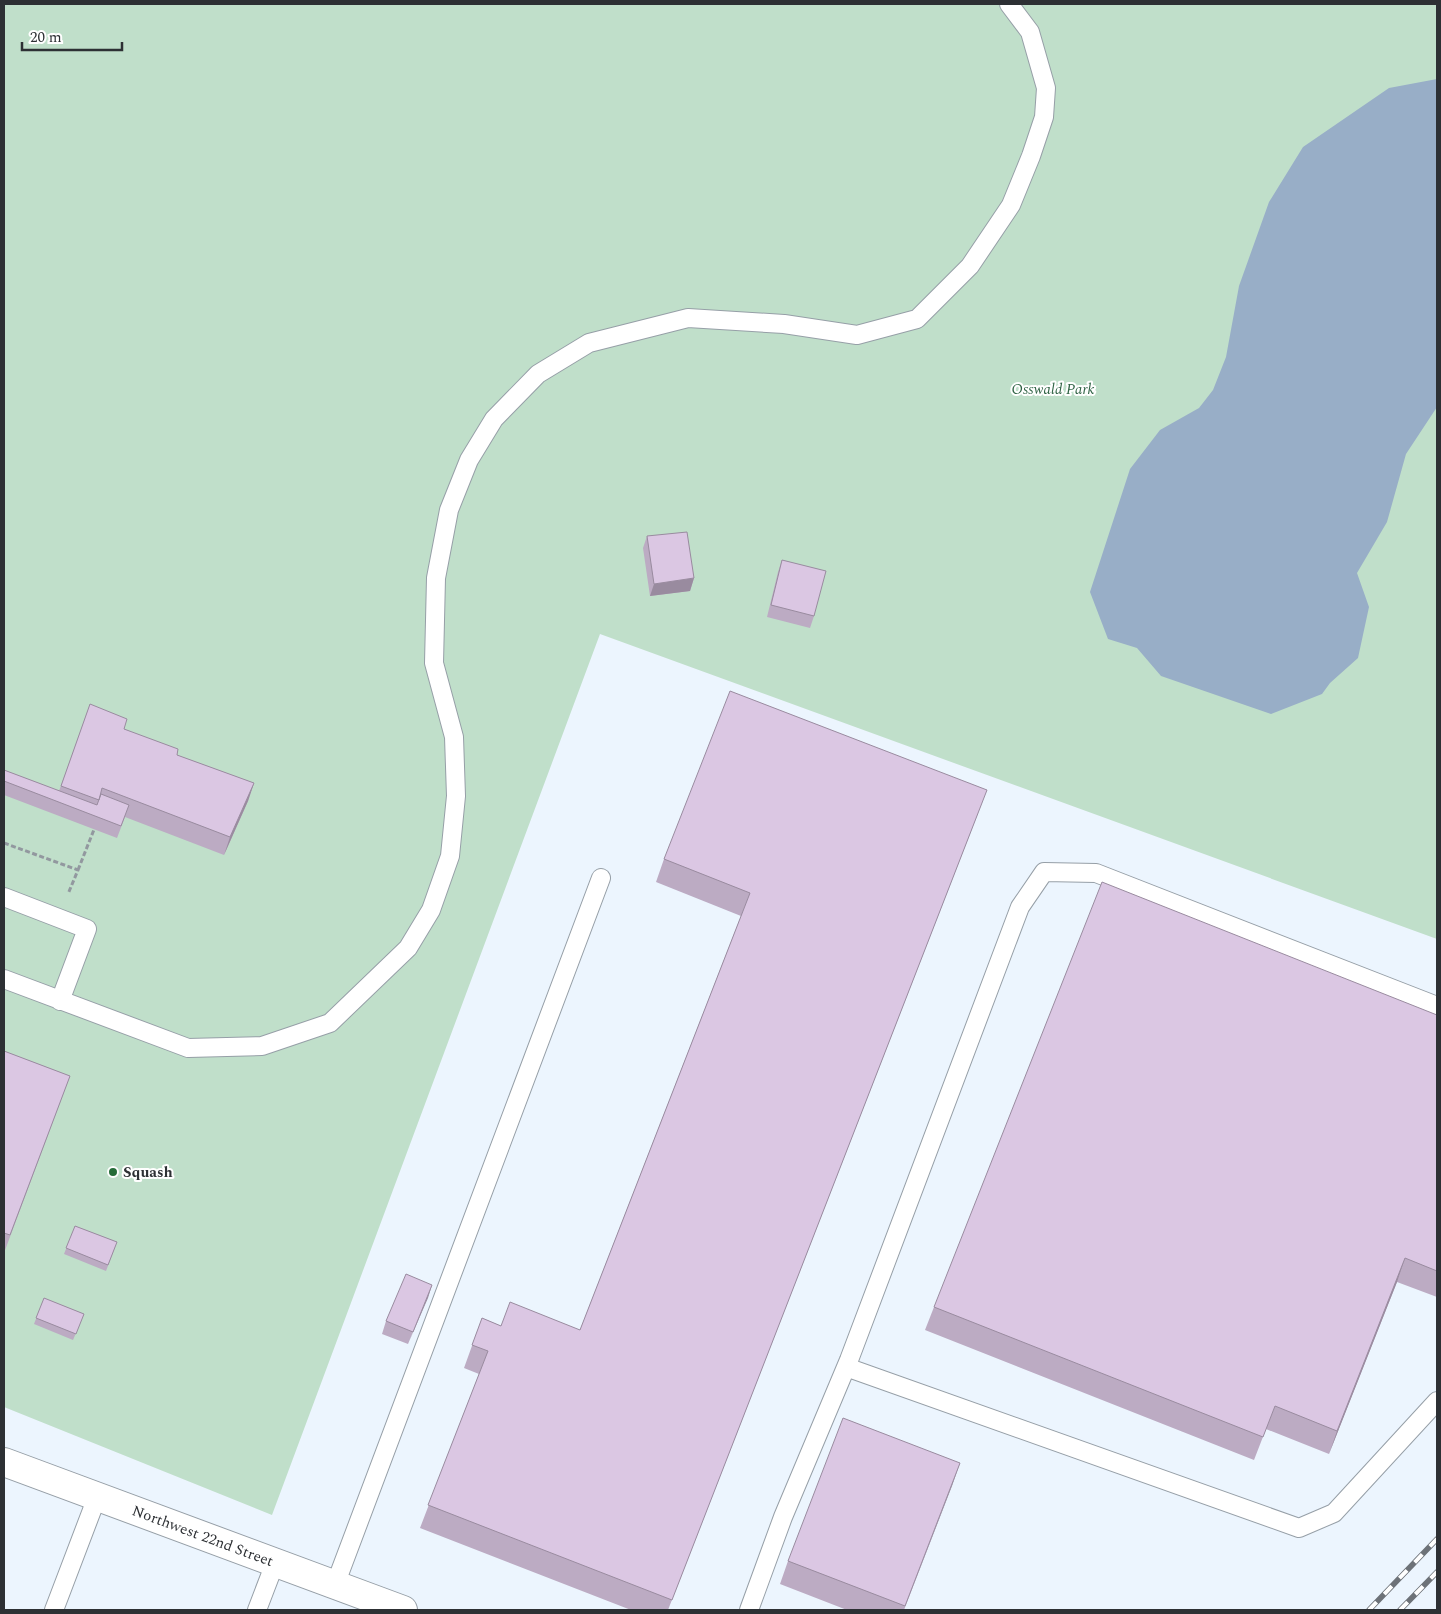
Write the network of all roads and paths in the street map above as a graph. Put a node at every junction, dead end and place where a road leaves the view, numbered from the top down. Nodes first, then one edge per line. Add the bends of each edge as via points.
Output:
1 (1009, 4) edge
2 (96, 824) edge
3 (4, 843) edge
4 (78, 870) junction
5 (602, 878) dead end
6 (4, 897) edge
7 (58, 918) junction
8 (4, 979) edge
9 (60, 1001) junction
10 (1437, 1006) edge
11 (846, 1368) junction
12 (1437, 1401) edge
13 (4, 1462) edge
14 (97, 1496) junction
15 (276, 1563) junction
16 (335, 1585) junction
17 (54, 1610) edge
18 (257, 1610) edge
19 (403, 1610) edge
20 (749, 1610) edge

1 - 9 lane via 1030,32 1046,88 1044,118 1011,205 970,266 917,319 857,335 784,324 688,318 589,343 538,374 494,419 469,460 449,510 436,578 434,663 454,737 456,796 450,856 431,910 408,948 330,1023 262,1046 188,1048
2 - 4 path
3 - 4 path
4 - 7 path
5 - 16 lane
6 - 7 lane
7 - 9 lane via 87,929
8 - 9 lane
10 - 11 lane via 1096,873 1044,872 1020,906
11 - 12 lane via 1299,1528 1334,1513
11 - 20 lane via 783,1517
13 - 14 street, Northwest 22nd Street
14 - 15 street, Northwest 22nd Street
14 - 17 lane
15 - 16 street, Northwest 22nd Street
15 - 18 lane
16 - 19 street, Northwest 22nd Street

